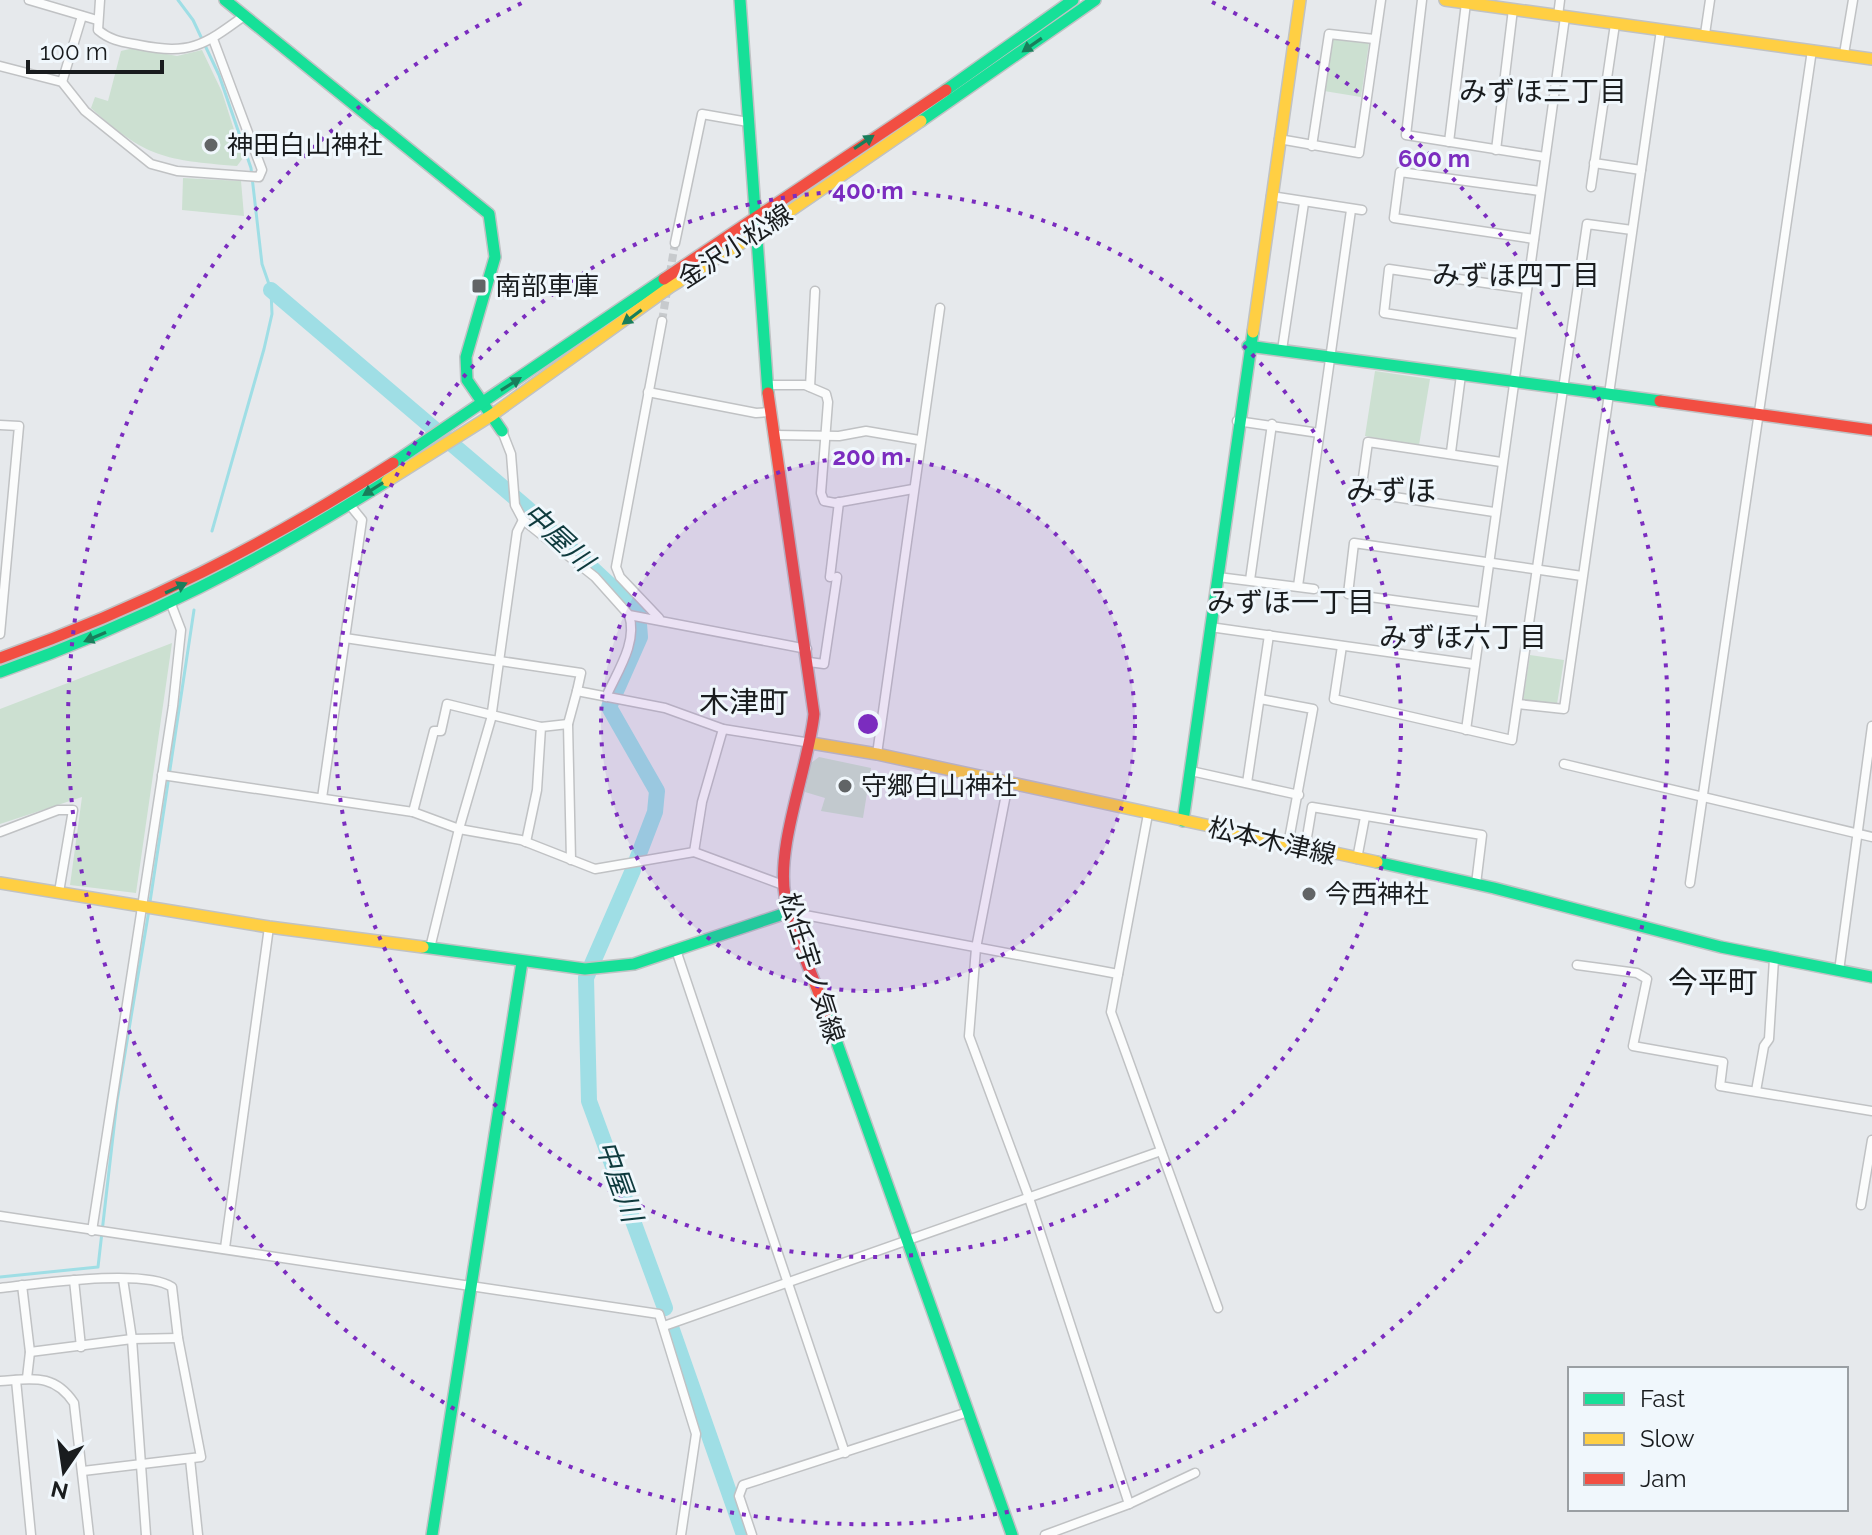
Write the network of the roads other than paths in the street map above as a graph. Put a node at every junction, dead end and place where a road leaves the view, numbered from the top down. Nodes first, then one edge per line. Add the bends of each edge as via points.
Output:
1 (29, 0) edge
2 (100, 0) edge
3 (225, 0) edge
4 (245, 0) edge
5 (740, 0) edge
6 (1073, 0) edge
7 (1095, 0) edge
8 (1300, 0) edge
9 (1381, 0) edge
10 (1422, 0) edge
11 (1445, 0) edge
12 (1560, 0) edge
13 (1710, 0) edge
14 (1853, 0) edge
15 (1466, 3) junction
16 (1513, 9) junction
17 (243, 15) junction
18 (82, 16) junction
19 (1561, 16) junction
20 (97, 20) junction
21 (1615, 24) junction
22 (1661, 30) junction
23 (1705, 34) junction
24 (1374, 39) junction
25 (211, 40) junction
26 (1812, 50) junction
27 (1844, 54) junction
28 (1872, 59) edge
29 (0, 66) edge
30 (62, 82) junction
31 (748, 122) junction
32 (1279, 139) junction
33 (1449, 142) junction
34 (1312, 146) junction
35 (1496, 150) junction
36 (1545, 157) junction
37 (1594, 163) junction
38 (1641, 170) junction
39 (1591, 187) dead end
40 (1540, 191) junction
41 (1271, 196) junction
42 (1304, 203) junction
43 (1351, 210) junction
44 (1362, 210) dead end
45 (1588, 211) dead end
46 (756, 217) junction
47 (1587, 224) junction
48 (1632, 230) junction
49 (758, 233) junction
50 (1534, 239) junction
51 (675, 243) tunnel mouth
52 (1527, 289) junction
53 (815, 291) dead end
54 (940, 308) dead end
55 (662, 321) tunnel mouth
56 (1520, 334) junction
57 (1248, 346) junction
58 (1282, 350) junction
59 (1331, 357) junction
60 (1461, 375) junction
61 (1512, 383) junction
62 (767, 385) junction
63 (810, 387) junction
64 (1562, 388) junction
65 (648, 392) junction
66 (1608, 396) junction
67 (482, 402) junction
68 (770, 412) junction
69 (1758, 414) junction
70 (492, 415) junction
71 (1237, 421) junction
72 (1272, 424) junction
73 (0, 425) edge
74 (1872, 430) edge
75 (502, 431) joint
76 (1319, 433) junction
77 (775, 435) junction
78 (824, 435) junction
79 (919, 440) junction
80 (1451, 452) junction
81 (1501, 462) junction
82 (913, 489) junction
83 (839, 502) junction
84 (349, 504) junction
85 (1494, 512) junction
86 (523, 520) junction
87 (1488, 563) junction
88 (1537, 569) junction
89 (1582, 576) junction
90 (1218, 577) junction
91 (1250, 580) junction
92 (1298, 586) junction
93 (1314, 589) dead end
94 (171, 604) junction
95 (1481, 612) junction
96 (637, 616) junction
97 (659, 618) junction
98 (1210, 627) junction
99 (0, 634) edge
100 (1269, 635) junction
101 (345, 638) junction
102 (1342, 646) junction
103 (1, 655) edge
104 (808, 656) junction
105 (497, 661) junction
106 (1473, 664) junction
107 (0, 672) edge
108 (577, 691) junction
109 (611, 698) junction
110 (1260, 699) junction
111 (1518, 704) junction
112 (490, 715) junction
113 (568, 724) junction
114 (1872, 726) edge
115 (541, 727) junction
116 (723, 729) junction
117 (1466, 730) junction
118 (811, 743) junction
119 (877, 754) junction
120 (1564, 764) dead end
121 (1191, 771) junction
122 (167, 775) junction
123 (1247, 783) junction
124 (1008, 784) junction
125 (1299, 795) junction
126 (322, 798) junction
127 (1704, 798) junction
128 (413, 812) junction
129 (1148, 814) junction
130 (1365, 817) junction
131 (1183, 821) junction
132 (459, 829) junction
133 (0, 832) edge
134 (1856, 834) junction
135 (1872, 837) edge
136 (526, 842) junction
137 (1288, 845) junction
138 (1305, 849) junction
139 (694, 852) junction
140 (1357, 859) junction
141 (571, 860) junction
142 (0, 883) edge
143 (1690, 883) dead end
144 (1476, 884) junction
145 (783, 885) junction
146 (59, 892) junction
147 (148, 906) junction
148 (789, 912) junction
149 (269, 927) junction
150 (430, 948) junction
151 (976, 948) junction
152 (676, 950) junction
153 (1774, 959) junction
154 (522, 962) junction
155 (1577, 965) dead end
156 (1839, 971) junction
157 (1118, 974) junction
158 (1872, 977) edge
159 (1756, 1091) junction
160 (1872, 1111) edge
161 (1872, 1140) edge
162 (1161, 1151) junction
163 (1868, 1185) edge
164 (1028, 1195) junction
165 (1861, 1205) dead end
166 (0, 1216) edge
167 (99, 1232) junction
168 (906, 1240) junction
169 (225, 1248) junction
170 (123, 1279) junction
171 (74, 1280) junction
172 (785, 1283) junction
173 (22, 1285) junction
174 (470, 1287) junction
175 (0, 1288) edge
176 (1218, 1308) dead end
177 (664, 1326) junction
178 (178, 1338) junction
179 (132, 1339) junction
180 (81, 1347) junction
181 (30, 1352) junction
182 (27, 1378) junction
183 (16, 1380) junction
184 (0, 1381) edge
185 (968, 1412) junction
186 (845, 1453) junction
187 (190, 1459) junction
188 (140, 1464) junction
189 (83, 1471) junction
190 (1195, 1473) dead end
191 (1129, 1504) junction
192 (31, 1535) edge
193 (89, 1535) edge
194 (146, 1535) edge
195 (198, 1535) edge
196 (432, 1535) edge
197 (681, 1535) edge
198 (752, 1535) edge
199 (1012, 1535) edge
200 (1045, 1535) edge

1 - 18 street
2 - 20 street
3 - 17 main road
4 - 17 street
5 - 31 main road, 松任宇ノ気線
46 -> 6 main road, 金沢小松線
7 -> 49 main road, 金沢小松線
8 - 32 main road
9 - 24 street
10 - 33 street via 1406,135
11 - 15 main road
12 - 19 street
13 - 23 street
14 - 27 street
15 - 16 main road
15 - 33 street
16 - 19 main road
16 - 35 street
17 - 25 street
17 - 67 main road via 489,214 495,257 466,357 467,380
18 - 20 street
18 - 30 street
19 - 21 main road
19 - 36 street
20 - 25 street via 98,30 109,39 174,52
21 - 22 main road
21 - 37 street
22 - 23 main road
22 - 38 street
23 - 26 main road
24 - 34 street via 1329,34
24 - 34 street via 1359,153
25 - 30 street via 262,170 259,177 151,164 85,111
26 - 27 main road
26 - 69 street
27 - 28 main road
29 - 30 street
31 - 46 main road, 松任宇ノ気線
31 - 51 street via 702,114
32 - 34 street
32 - 41 main road
33 - 35 street
35 - 36 street
36 - 40 street
37 - 38 street
37 - 39 street
38 - 48 street
40 - 50 street
40 - 50 street via 1400,172 1394,218
41 - 42 street
41 - 57 main road
42 - 43 street
42 - 58 street
43 - 44 street
43 - 59 street
45 - 47 street
46 - 49 main road, 松任宇ノ気線
67 -> 46 main road, 金沢小松線
47 - 48 street
47 - 64 street
48 - 66 street
49 - 62 main road, 松任宇ノ気線
49 -> 70 main road, 金沢小松線 via 670,287
50 - 52 street
52 - 56 street
52 - 56 street via 1389,269 1384,313
53 - 63 street
54 - 79 street
55 - 65 street
56 - 61 street
57 - 58 main road
57 - 71 main road
58 - 59 main road
59 - 60 main road
59 - 76 street
60 - 61 main road
60 - 80 street
61 - 64 main road
61 - 81 street
62 - 63 street
62 - 68 main road, 松任宇ノ気線
63 - 78 street via 826,394
64 - 66 main road
64 - 88 street
65 - 68 street
65 - 97 street via 616,567
66 - 69 main road
66 - 89 street
67 - 70 main road
103 -> 67 main road, 金沢小松線 via 119,615 196,579 288,528
68 - 77 main road, 松任宇ノ気線
69 - 74 main road
69 - 127 street
70 - 75 main road
70 -> 84 main road, 金沢小松線
71 - 72 street
71 - 90 main road
72 - 76 street
72 - 91 street
73 - 99 street via 19,426
75 - 86 street via 511,454 515,505
76 - 92 street
77 - 78 street
77 - 104 main road, 松任宇ノ気線
78 - 79 street via 876,431
78 - 83 street via 821,493 824,501
79 - 82 street
80 - 81 street
80 - 85 street via 1368,442 1361,492
81 - 85 street
82 - 83 street
82 - 119 street
83 - 104 street via 824,664
84 - 94 main road, 金沢小松線 via 280,548
84 - 101 street via 362,520
85 - 87 street
86 - 96 street
86 - 105 street
87 - 88 street
87 - 95 street
87 - 95 street via 1354,543 1348,594
88 - 89 street
88 - 111 street
89 - 111 street via 1564,709
90 - 91 street
90 - 98 main road
91 - 92 street
92 - 93 street
94 -> 107 main road, 金沢小松線
94 - 122 street via 181,630
95 - 106 street
96 - 97 street
96 - 109 street
97 - 104 street
98 - 100 street
98 - 121 main road
100 - 102 street
100 - 110 street
101 - 105 street
101 - 126 street
102 - 106 street
102 - 117 street via 1334,699
104 - 118 main road, 松任宇ノ気線
105 - 108 street via 581,673
105 - 112 street
106 - 117 street
108 - 109 street
108 - 113 street
109 - 116 street via 665,708
110 - 123 street
110 - 125 street via 1313,709
111 - 117 street via 1512,740
112 - 115 street
112 - 128 street via 447,704 441,731 434,731
112 - 132 street
113 - 115 street
113 - 141 street
114 - 134 street
115 - 136 street via 537,790
116 - 118 street
116 - 139 street
118 - 119 main road, 松本木津線
118 - 145 main road, 松任宇ノ気線
119 - 124 main road, 松本木津線
120 - 127 street
121 - 123 street
121 - 131 main road
122 - 126 street
122 - 147 street
123 - 125 street
124 - 129 main road, 松本木津線
124 - 151 street
125 - 137 street
126 - 128 street
127 - 134 street
127 - 143 street
128 - 132 street
129 - 131 main road, 松本木津線
129 - 157 street
130 - 138 street via 1312,807
130 - 140 street
130 - 144 street via 1482,835
131 - 137 main road, 松本木津線
132 - 136 street
132 - 150 street
133 - 146 street via 58,810 73,810
134 - 135 street
134 - 156 street
136 - 141 street
137 - 138 main road, 松本木津線
138 - 140 main road, 松本木津線
139 - 141 street via 595,869
139 - 145 street
140 - 144 main road, 松本木津線
142 - 146 main road
144 - 153 main road, 松本木津線
145 - 148 main road, 松任宇ノ気線
146 - 147 main road
147 - 149 main road
147 - 167 street
148 - 151 street
148 - 152 main road
148 - 168 main road, 松任宇ノ気線
149 - 150 main road
149 - 169 street
150 - 154 main road
151 - 157 street
151 - 164 street via 969,1036
152 - 154 main road via 634,964 589,968
152 - 172 street
153 - 156 main road, 松本木津線
153 - 159 street via 1769,1039
154 - 174 main road
155 - 159 street via 1647,979 1633,1046 1723,1062 1720,1086
156 - 158 main road, 松本木津線
157 - 162 street via 1111,1012
159 - 160 street
161 - 163 street
162 - 164 street
162 - 176 street
163 - 165 street
164 - 168 street
164 - 191 street
166 - 167 street
167 - 169 street
168 - 172 street
168 - 185 main road, 松任宇ノ気線
169 - 174 street
170 - 171 street
170 - 178 street via 162,1280 172,1287
170 - 179 street
171 - 173 street
171 - 180 street
172 - 177 street
172 - 186 street
173 - 175 street
173 - 181 street
174 - 177 street via 659,1314
174 - 196 main road
177 - 197 street via 696,1434
178 - 179 street
178 - 187 street via 201,1457
179 - 180 street
179 - 188 street
180 - 181 street
181 - 182 street
182 - 183 street
182 - 189 street via 49,1379 74,1403
183 - 184 street
183 - 192 street
185 - 186 street
185 - 199 main road, 松任宇ノ気線
186 - 198 street via 743,1485 739,1496
187 - 188 street
187 - 195 street
188 - 189 street
188 - 194 street
189 - 193 street
190 - 191 street
191 - 200 street

